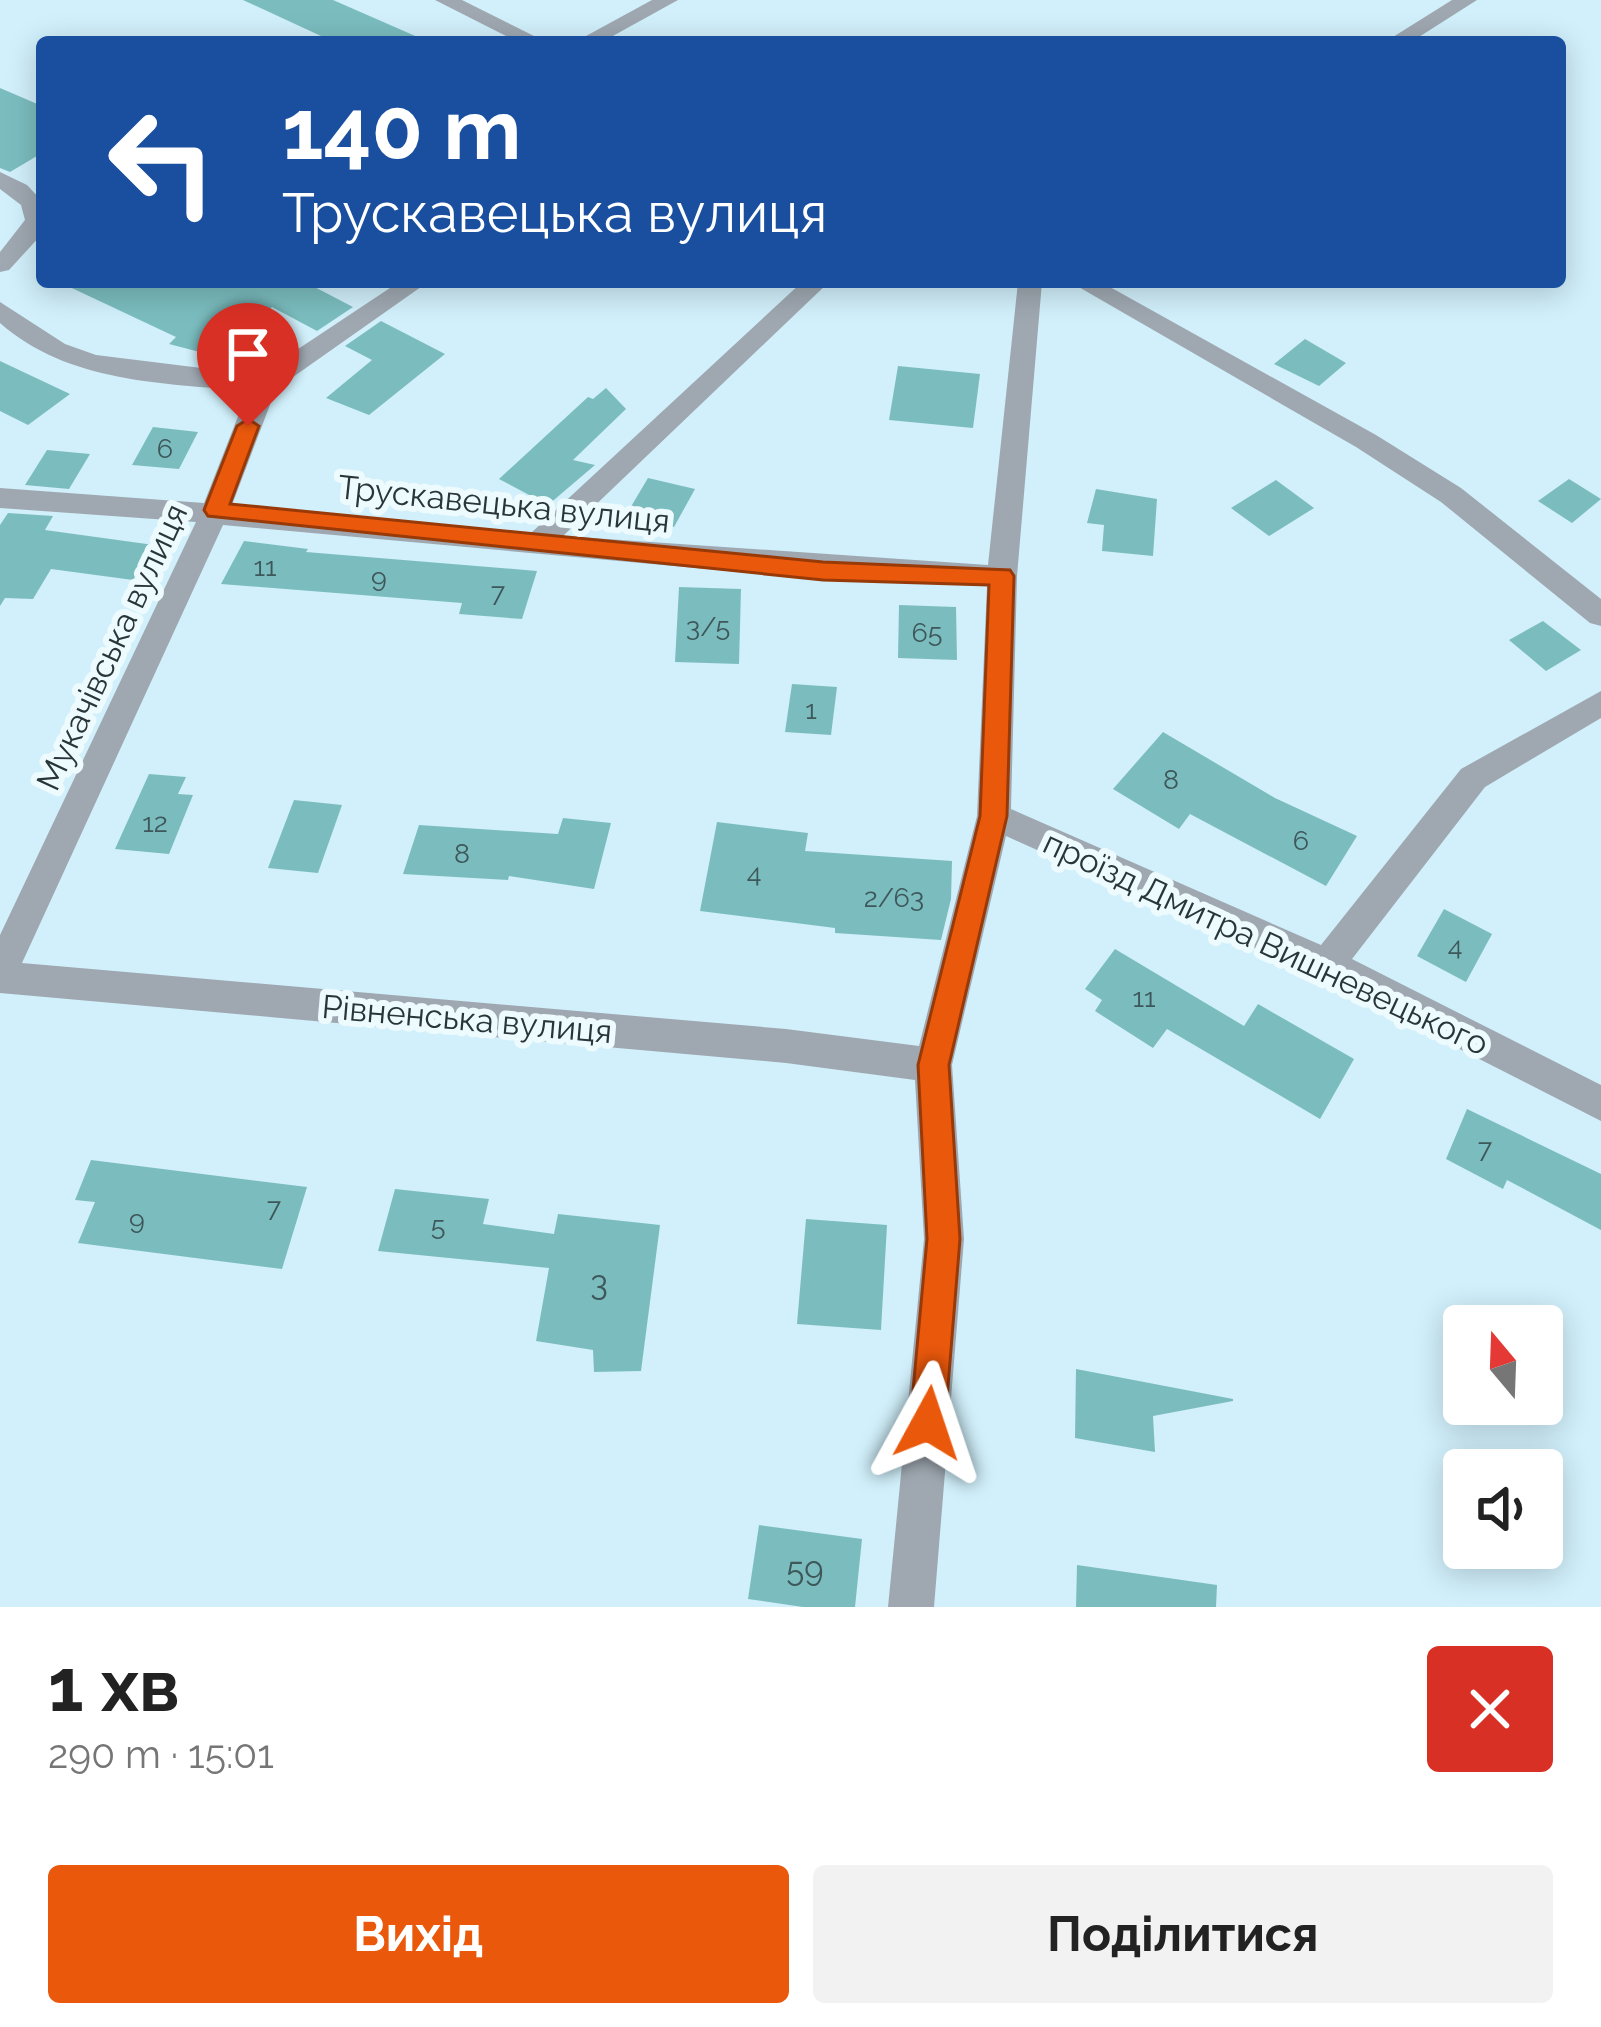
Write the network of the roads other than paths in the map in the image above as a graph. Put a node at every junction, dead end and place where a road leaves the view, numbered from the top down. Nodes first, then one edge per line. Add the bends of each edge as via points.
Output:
1 (445, 0) edge
2 (668, 0) edge
3 (1467, 0) edge
4 (522, 36) edge
5 (598, 36) edge
6 (1406, 36) edge
7 (0, 178) edge
8 (36, 205) edge
9 (36, 227) edge
10 (0, 265) edge
11 (407, 288) edge
12 (811, 288) edge
13 (1029, 288) edge
14 (1093, 288) edge
15 (0, 310) edge
16 (264, 384) junction
17 (0, 498) edge
18 (216, 510) junction
19 (536, 545) junction
20 (1002, 576) junction
21 (1601, 615) edge
22 (1601, 703) edge
23 (994, 816) junction
24 (1327, 964) junction
25 (0, 974) edge
26 (933, 1065) junction
27 (1601, 1104) edge
28 (911, 1607) edge

1 - 4 street
2 - 5 street
3 - 6 street
7 - 8 street
9 - 10 street
11 - 16 street
12 - 19 street
13 - 20 street
14 - 21 street via 1451,495
15 - 16 street via 23,335 98,366
16 - 18 street, Мукачівська вулиця
17 - 18 street, Трускавецька вулиця
18 - 19 street, Трускавецька вулиця
18 - 25 street, Мукачівська вулиця
19 - 20 street, Трускавецька вулиця via 823,571
20 - 23 street
22 - 24 street via 1473,778
23 - 24 street, проїзд Дмитра Вишневецького
23 - 26 street
24 - 27 street, проїзд Дмитра Вишневецького
25 - 26 street, Рівненська вулиця
26 - 28 street via 944,1239

